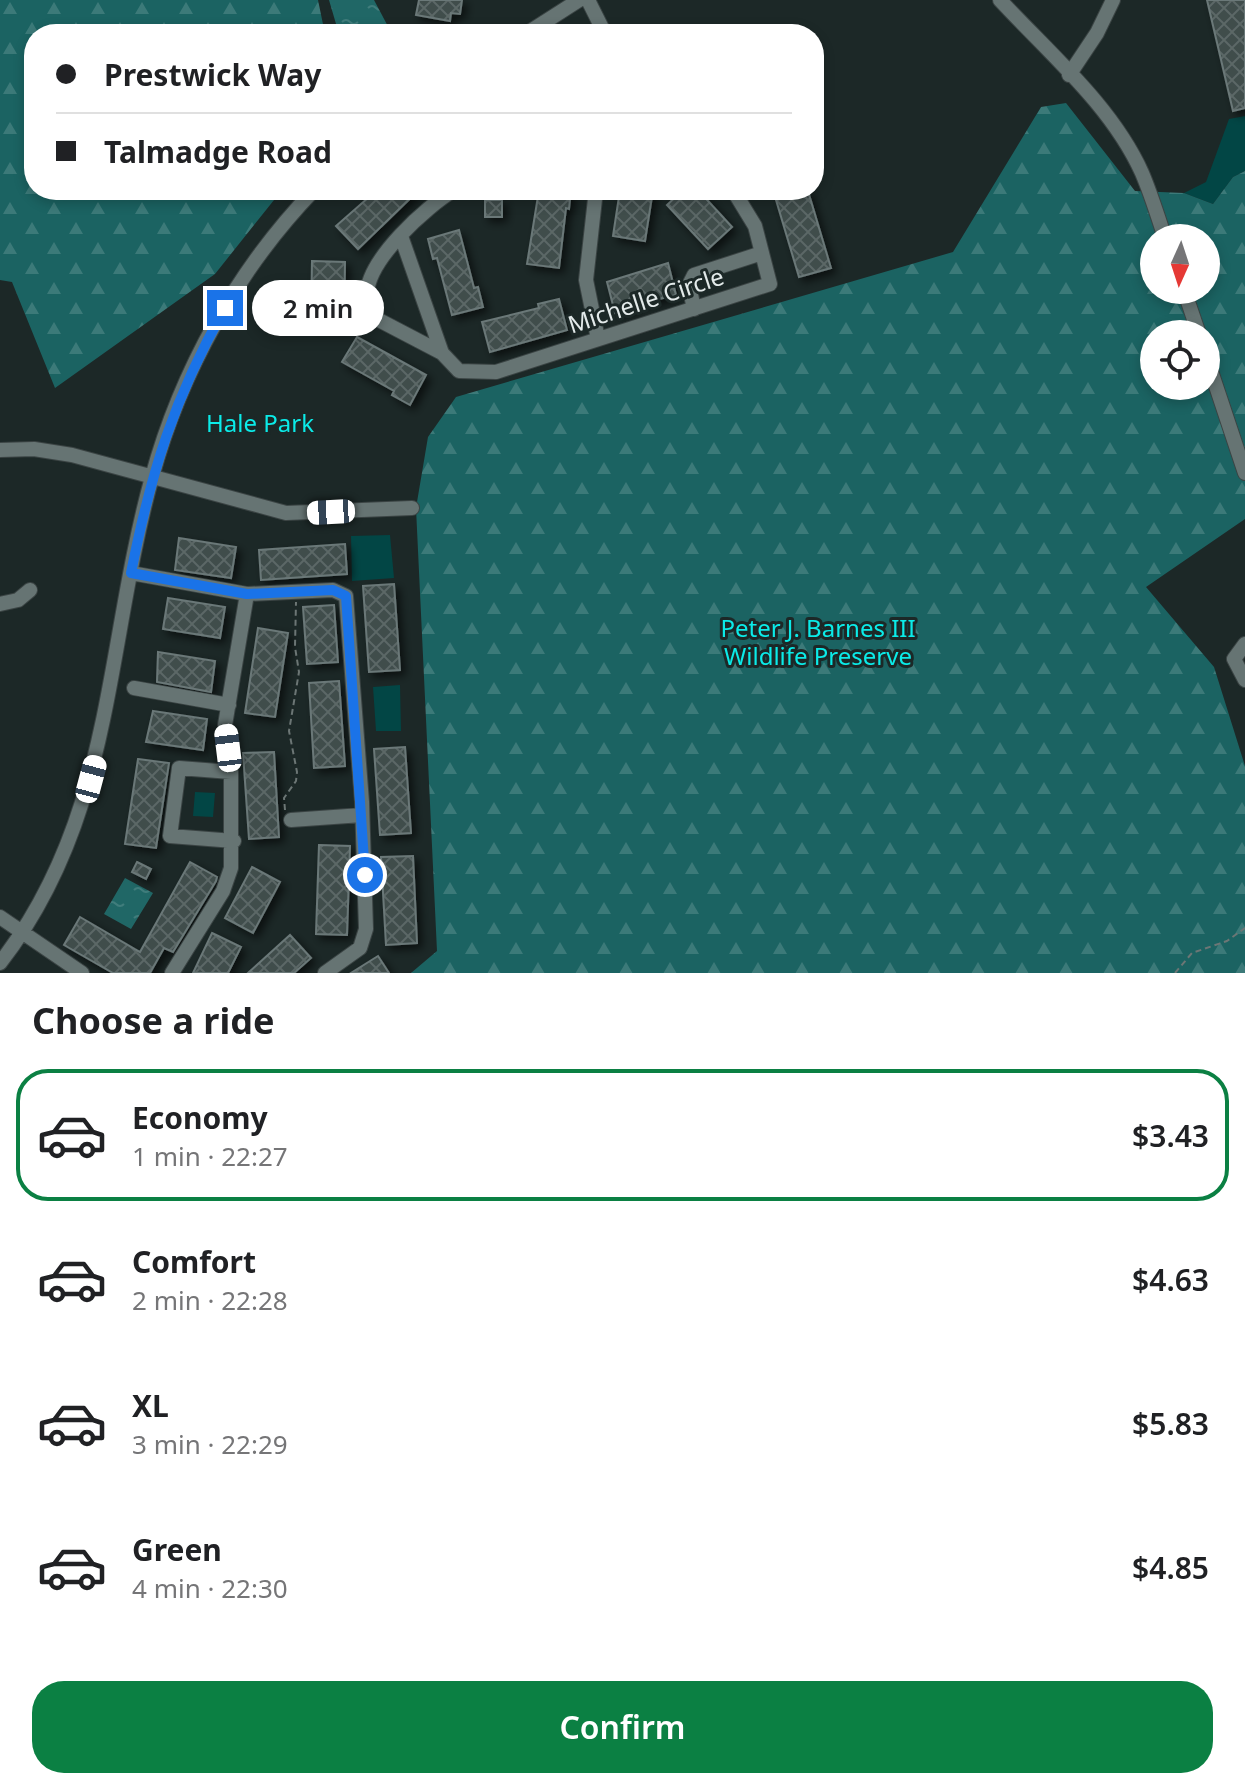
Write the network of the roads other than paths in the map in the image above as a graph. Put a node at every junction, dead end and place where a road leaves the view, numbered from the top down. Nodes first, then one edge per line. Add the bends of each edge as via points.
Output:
1 (579, 0) edge
2 (588, 0) edge
3 (1000, 0) edge
4 (1094, 0) edge
5 (1113, 0) edge
6 (1101, 23) junction
7 (542, 24) edge
8 (600, 24) edge
9 (1069, 75) junction
10 (306, 200) edge
11 (437, 200) edge
12 (595, 200) edge
13 (739, 200) edge
14 (1160, 224) edge
15 (401, 236) junction
16 (762, 253) junction
17 (694, 309) junction
18 (598, 339) junction
19 (442, 353) junction
20 (1220, 398) edge
21 (0, 450) edge
22 (1245, 473) edge
23 (152, 478) junction
24 (412, 508) dead end
25 (131, 573) junction
26 (30, 590) dead end
27 (247, 594) junction
28 (0, 604) edge
29 (1245, 644) edge
30 (1245, 680) edge
31 (134, 688) dead end
32 (229, 705) junction
33 (231, 772) junction
34 (362, 815) junction
35 (291, 820) road end
36 (234, 841) junction
37 (0, 917) edge
38 (23, 932) junction
39 (0, 963) edge
40 (82, 973) edge
41 (172, 973) edge
42 (325, 973) edge

1 - 7 street
2 - 8 street
3 - 9 street
4 - 6 street
5 - 6 street
6 - 9 street
9 - 14 street via 1122,138 1142,173
10 - 23 street via 251,266 218,320 181,393
11 - 15 street, Michelle Circle
12 - 18 street via 586,280
13 - 16 street, Michelle Circle via 755,226
15 - 19 street
15 - 19 street, Michelle Circle via 372,274 367,295 375,318
16 - 17 street via 694,275 689,285
16 - 17 street, Michelle Circle via 770,284
17 - 18 street, Michelle Circle
18 - 19 street, Michelle Circle via 496,372 459,371
20 - 22 street
21 - 23 street via 72,455
23 - 24 street via 286,513
23 - 25 street
25 - 27 street
25 - 38 street via 85,799
26 - 28 street
27 - 32 street
27 - 34 street via 333,590 346,596
29 - 30 street via 1234,659
31 - 32 street
32 - 33 street via 225,725
33 - 36 street
33 - 36 street via 179,768 170,836
34 - 35 street
34 - 42 street via 364,941
36 - 41 street via 223,891
37 - 38 street
38 - 39 street
38 - 40 street

